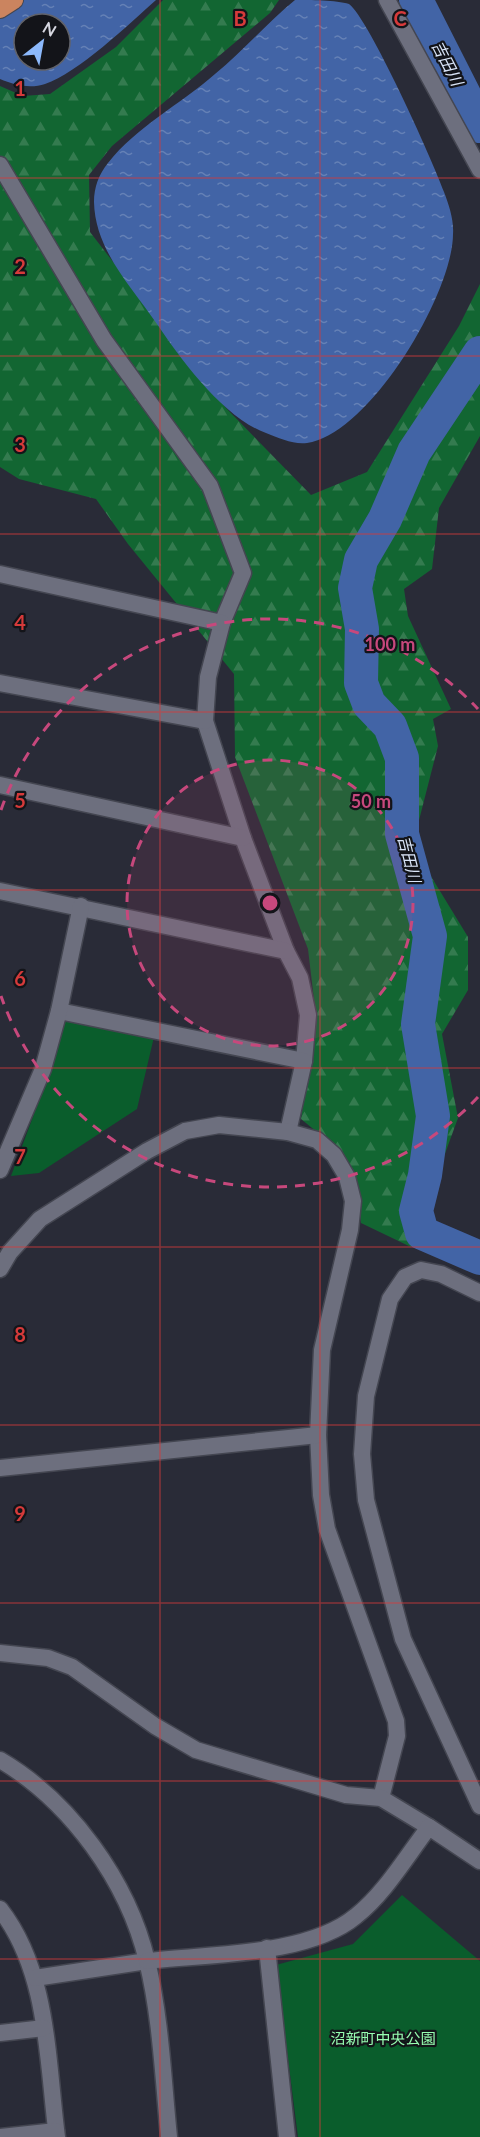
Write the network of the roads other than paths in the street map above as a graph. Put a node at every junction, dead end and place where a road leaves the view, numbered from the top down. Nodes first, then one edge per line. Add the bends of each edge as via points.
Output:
1 (14, 0) edge
2 (387, 0) edge
3 (0, 9) edge
4 (0, 165) edge
5 (480, 170) edge
6 (0, 574) edge
7 (222, 623) junction
8 (0, 683) edge
9 (205, 721) junction
10 (0, 785) edge
11 (243, 838) junction
12 (0, 891) edge
13 (81, 906) junction
14 (286, 951) junction
15 (59, 1011) junction
16 (304, 1061) junction
17 (288, 1132) junction
18 (0, 1170) edge
19 (0, 1269) edge
20 (480, 1293) edge
21 (318, 1435) junction
22 (0, 1468) edge
23 (0, 1653) edge
24 (0, 1760) edge
25 (381, 1798) junction
26 (480, 1806) edge
27 (429, 1827) junction
28 (480, 1861) edge
29 (0, 1909) edge
30 (7, 1928) edge
31 (267, 1948) junction
32 (147, 1961) junction
33 (35, 1978) junction
34 (44, 2028) junction
35 (0, 2033) edge
36 (56, 2134) edge
37 (0, 2137) edge
38 (169, 2137) edge
39 (287, 2137) edge

1 - 3 highway
2 - 5 street
4 - 7 street via 104,340 210,486 243,573
6 - 7 street
7 - 9 street via 208,677
8 - 9 street
9 - 11 street
10 - 11 street
11 - 14 street
12 - 13 street
13 - 14 street
13 - 15 street
14 - 16 street via 300,978 308,1015
15 - 16 street
15 - 18 street via 43,1069
16 - 17 street
17 - 19 street via 219,1125 185,1131 147,1150 40,1219
17 - 21 street via 317,1140 334,1155 347,1177 353,1201 322,1350
20 - 26 street via 441,1274 421,1270 405,1277 390,1299 366,1396 362,1454 366,1500 403,1639
21 - 22 street
21 - 25 street via 327,1529 396,1721 397,1736
23 - 25 street via 48,1658 72,1667 196,1750 346,1795
24 - 32 street via 40,1790 97,1853 133,1919
25 - 27 street
27 - 28 street
27 - 31 street via 356,1916 322,1936 296,1945
29 - 30 street
30 - 33 street
31 - 32 street
31 - 39 street
32 - 33 street
32 - 38 street
33 - 34 street
34 - 35 street
34 - 36 street
36 - 37 street

